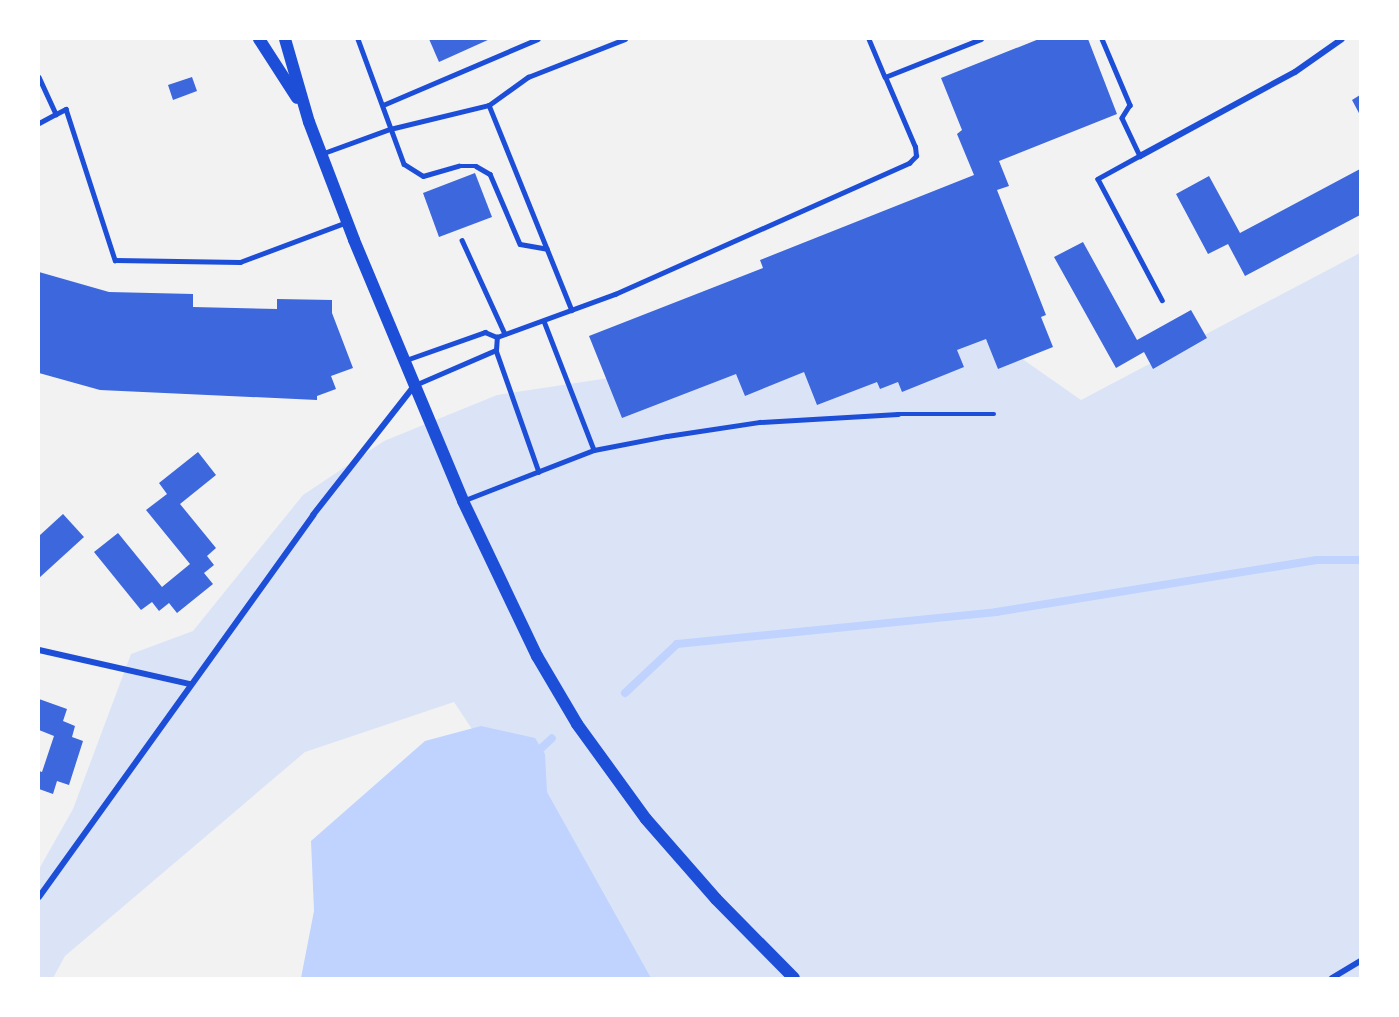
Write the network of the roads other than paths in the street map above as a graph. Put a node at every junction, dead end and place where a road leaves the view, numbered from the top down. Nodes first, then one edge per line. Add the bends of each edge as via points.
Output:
1 (259, 39) edge
2 (285, 39) edge
3 (358, 39) edge
4 (538, 39) edge
5 (625, 39) edge
6 (869, 39) edge
7 (981, 39) edge
8 (1102, 39) edge
9 (1342, 39) edge
10 (39, 77) edge
11 (885, 77) junction
12 (383, 105) junction
13 (489, 105) junction
14 (306, 112) junction
15 (56, 114) junction
16 (39, 123) edge
17 (390, 129) junction
18 (321, 155) junction
19 (1140, 156) junction
20 (347, 222) junction
21 (462, 240) dead end
22 (547, 249) junction
23 (1162, 300) dead end
24 (572, 310) junction
25 (544, 321) junction
26 (505, 334) junction
27 (497, 337) junction
28 (496, 350) junction
29 (403, 361) junction
30 (414, 385) junction
31 (994, 414) dead end
32 (594, 450) junction
33 (539, 472) junction
34 (463, 501) junction
35 (39, 650) edge
36 (190, 684) junction
37 (39, 897) edge
38 (1360, 962) edge
39 (794, 978) edge
40 (1332, 978) edge

1 - 14 main road
2 - 14 main road
3 - 12 lane
4 - 12 lane
5 - 13 lane via 528,77
6 - 11 lane
7 - 11 lane
8 - 19 lane via 1130,105 1122,118
9 - 19 street via 1295,72
10 - 15 lane
11 - 24 lane via 915,147 916,156 909,163
12 - 17 lane
13 - 17 lane
13 - 22 lane
14 - 18 main road
15 - 16 lane
15 - 20 lane via 66,109 115,260 240,262
17 - 18 lane
17 - 22 lane via 411,172 423,176 459,166 477,166 490,174 520,244
18 - 20 main road
19 - 23 lane via 1098,179
20 - 29 main road
21 - 26 lane
22 - 24 lane
24 - 25 lane
25 - 26 lane
25 - 32 lane
26 - 27 lane
27 - 28 lane
27 - 29 lane via 485,332
28 - 30 lane
28 - 33 lane
29 - 30 main road
30 - 34 main road
30 - 36 street
31 - 32 lane via 898,414 760,423
32 - 33 lane
33 - 34 lane
34 - 39 main road via 537,656 599,756 692,873
35 - 36 street
36 - 37 street
38 - 40 street

